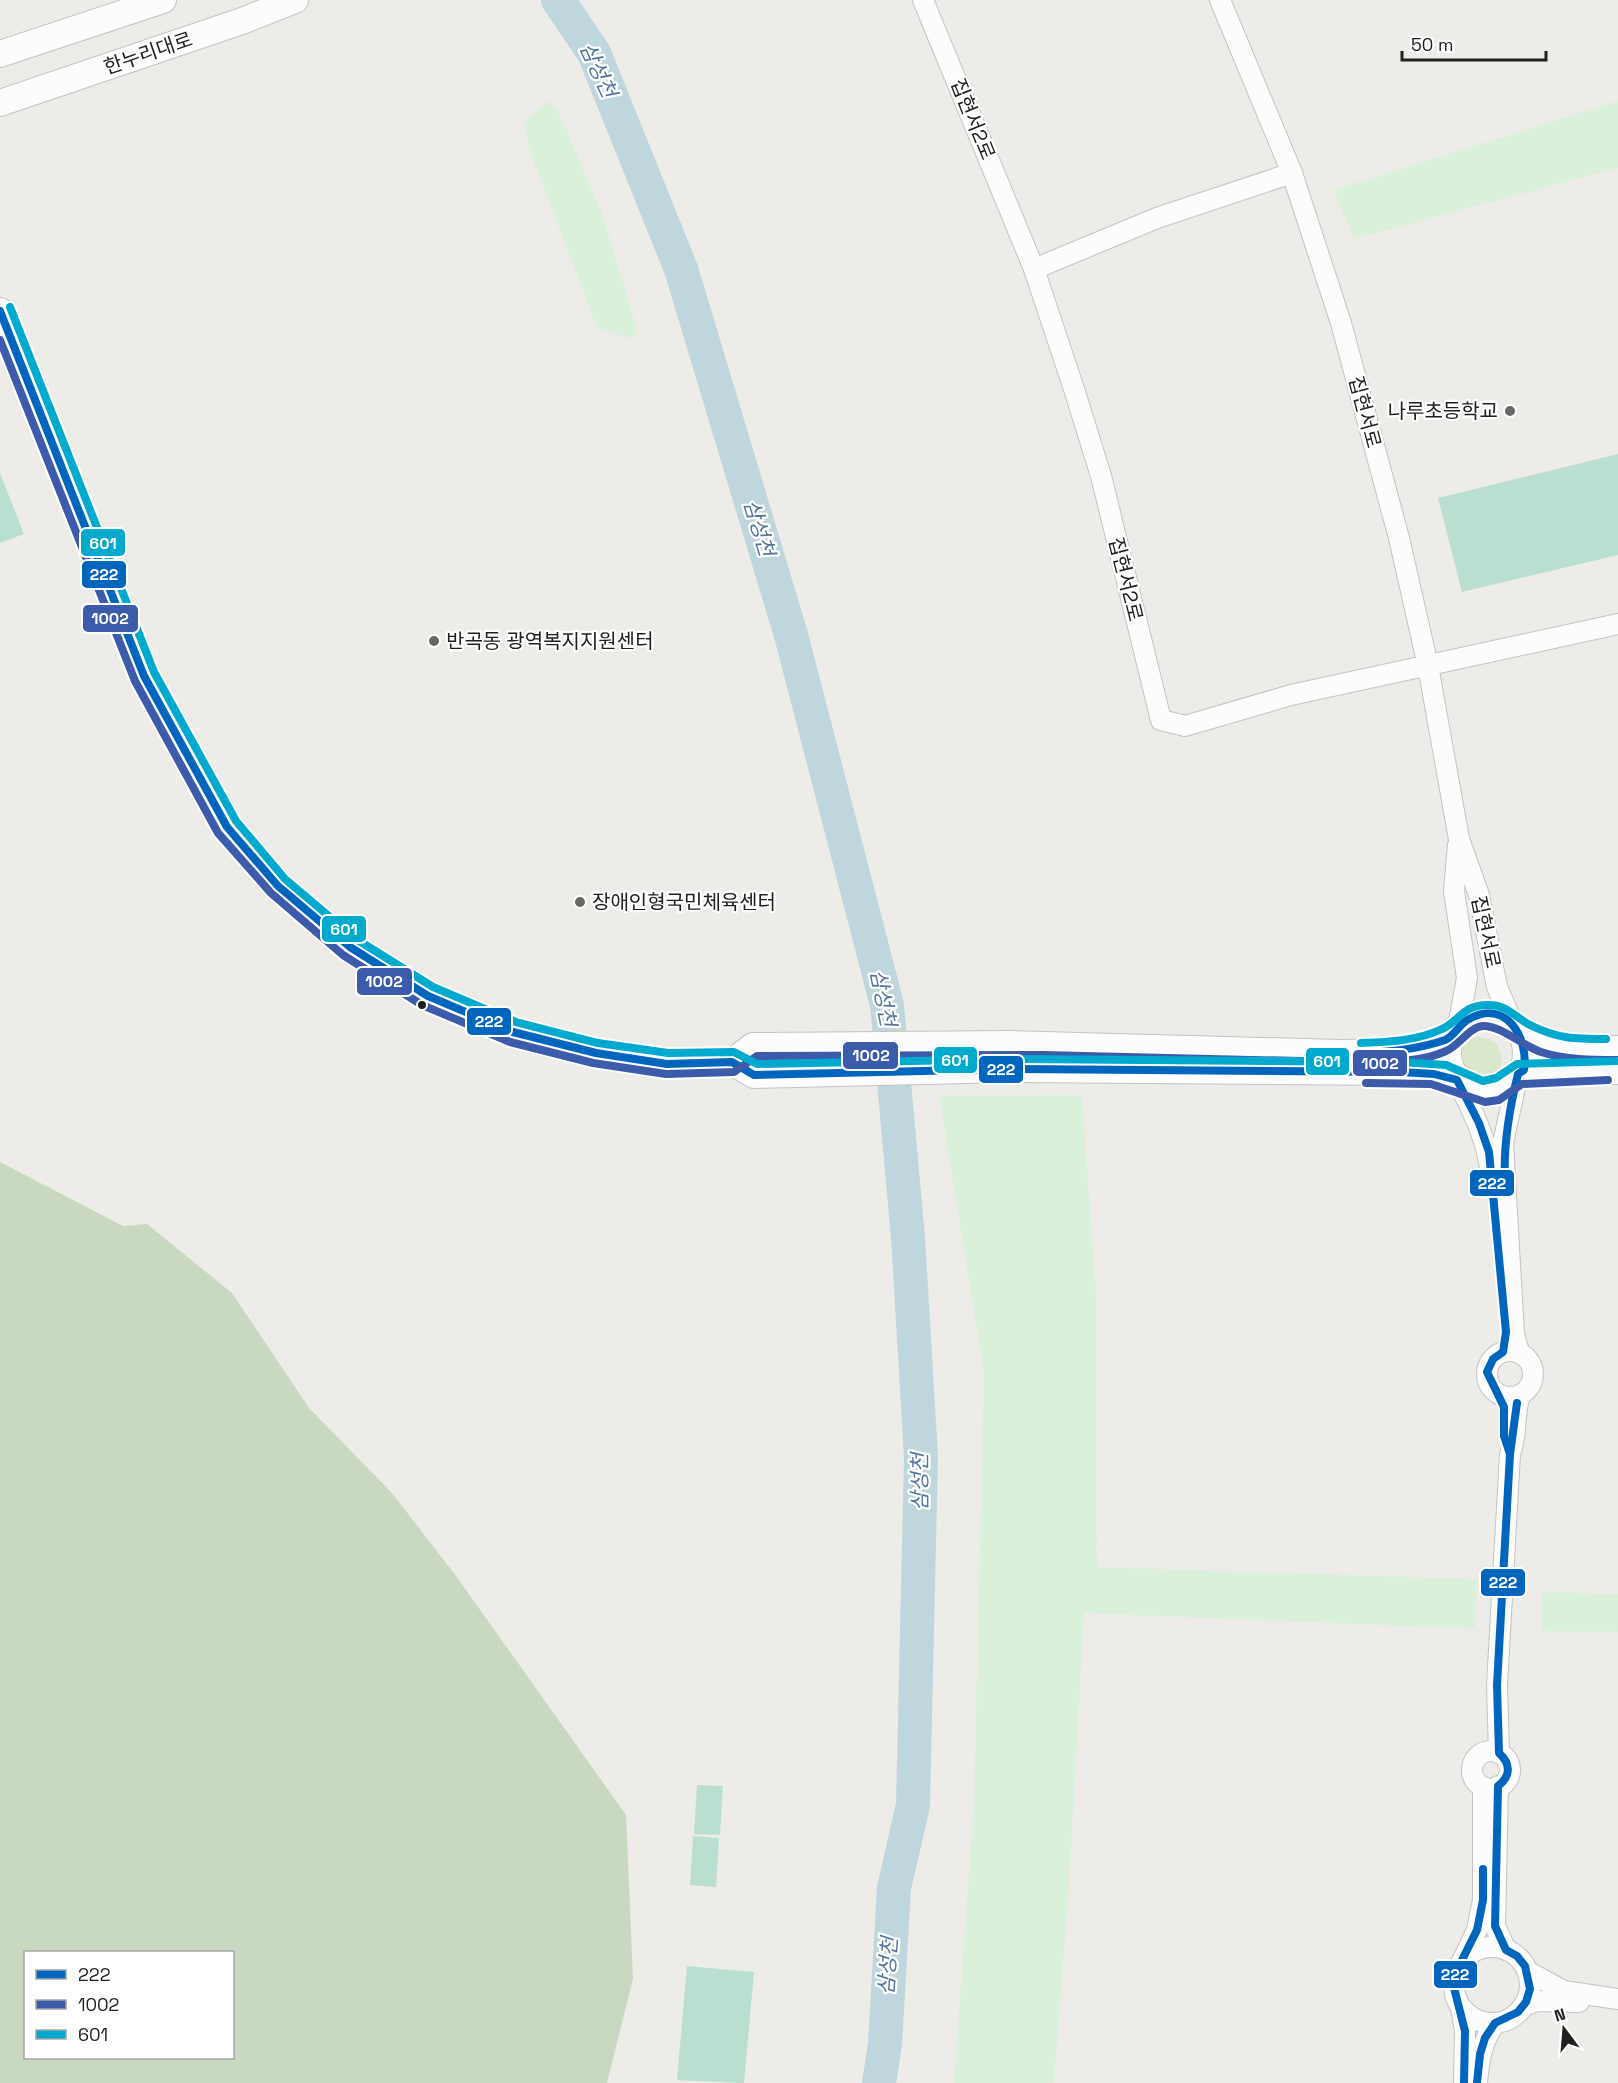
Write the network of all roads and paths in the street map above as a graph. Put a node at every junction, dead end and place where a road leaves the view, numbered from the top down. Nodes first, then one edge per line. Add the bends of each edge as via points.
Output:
1 (163, 0) edge
2 (295, 0) edge
3 (923, 0) edge
4 (1220, 0) edge
5 (0, 54) edge
6 (0, 103) edge
7 (1293, 173) junction
8 (1034, 269) junction
9 (0, 311) edge
10 (1618, 624) edge
11 (1428, 666) junction
12 (1459, 839) junction
13 (1516, 1028) junction
14 (1454, 1033) junction
15 (1618, 1049) edge
16 (1010, 1056) junction
17 (743, 1069) junction
18 (1618, 1071) edge
19 (1518, 1074) junction
20 (1457, 1080) junction
21 (1511, 1352) junction
22 (1499, 1394) junction
23 (1520, 1395) junction
24 (1510, 1454) junction
25 (1491, 1753) junction
26 (1491, 1787) junction
27 (1506, 1950) junction
28 (1462, 1961) junction
29 (1527, 1971) junction
30 (1618, 2001) edge
31 (1523, 2006) junction
32 (1461, 2008) junction
33 (1495, 2023) junction
34 (1464, 2083) edge
35 (1477, 2083) edge

1 - 5 street
2 - 6 street, 한누리대로
3 - 8 street, 집현서2로
4 - 7 street, 집현서로
7 - 8 street via 1156,218
7 - 11 street, 집현서로 via 1344,334 1399,538
8 - 11 street, 집현서2로 via 1101,476 1161,720 1185,726 1291,695
9 - 17 street via 144,676 227,826 278,886 350,947 428,996 513,1032 596,1053
10 - 11 street, 집현서2로
11 - 12 street, 집현서로
12 - 13 street, 집현서로 via 1479,895 1497,987
12 - 14 street, 집현서로 via 1454,891 1467,978
13 - 14 street via 1489,1015 1474,1017
13 - 15 street via 1569,1050
13 - 19 street via 1526,1045 1527,1058 1524,1070
14 - 16 street via 1403,1052
14 - 20 street via 1448,1057
16 - 17 street
16 - 17 street via 753,1046
16 - 20 street via 1401,1072
18 - 19 street
19 - 20 street via 1504,1088 1492,1092 1479,1092
19 - 21 street via 1503,1160 1514,1334
20 - 21 street via 1489,1152
21 - 22 street via 1496,1356 1487,1369 1489,1384
21 - 23 street via 1530,1363 1533,1370 1530,1385
22 - 23 street
22 - 24 street via 1504,1408 1503,1440
23 - 24 street via 1515,1410 1516,1441
24 - 25 street
25 - 26 street via 1474,1761 1472,1773
25 - 26 street via 1506,1758 1509,1770 1506,1781
26 - 27 street via 1495,1926
26 - 28 street via 1483,1900 1477,1930
27 - 28 street via 1482,1948
27 - 29 street via 1517,1956
28 - 32 street via 1453,1984
29 - 30 street via 1564,1991
29 - 31 street via 1530,1989
30 - 31 street via 1537,2001
31 - 33 street via 1508,2019
32 - 33 street via 1482,2022
32 - 34 street via 1465,2031
33 - 35 street via 1480,2054

